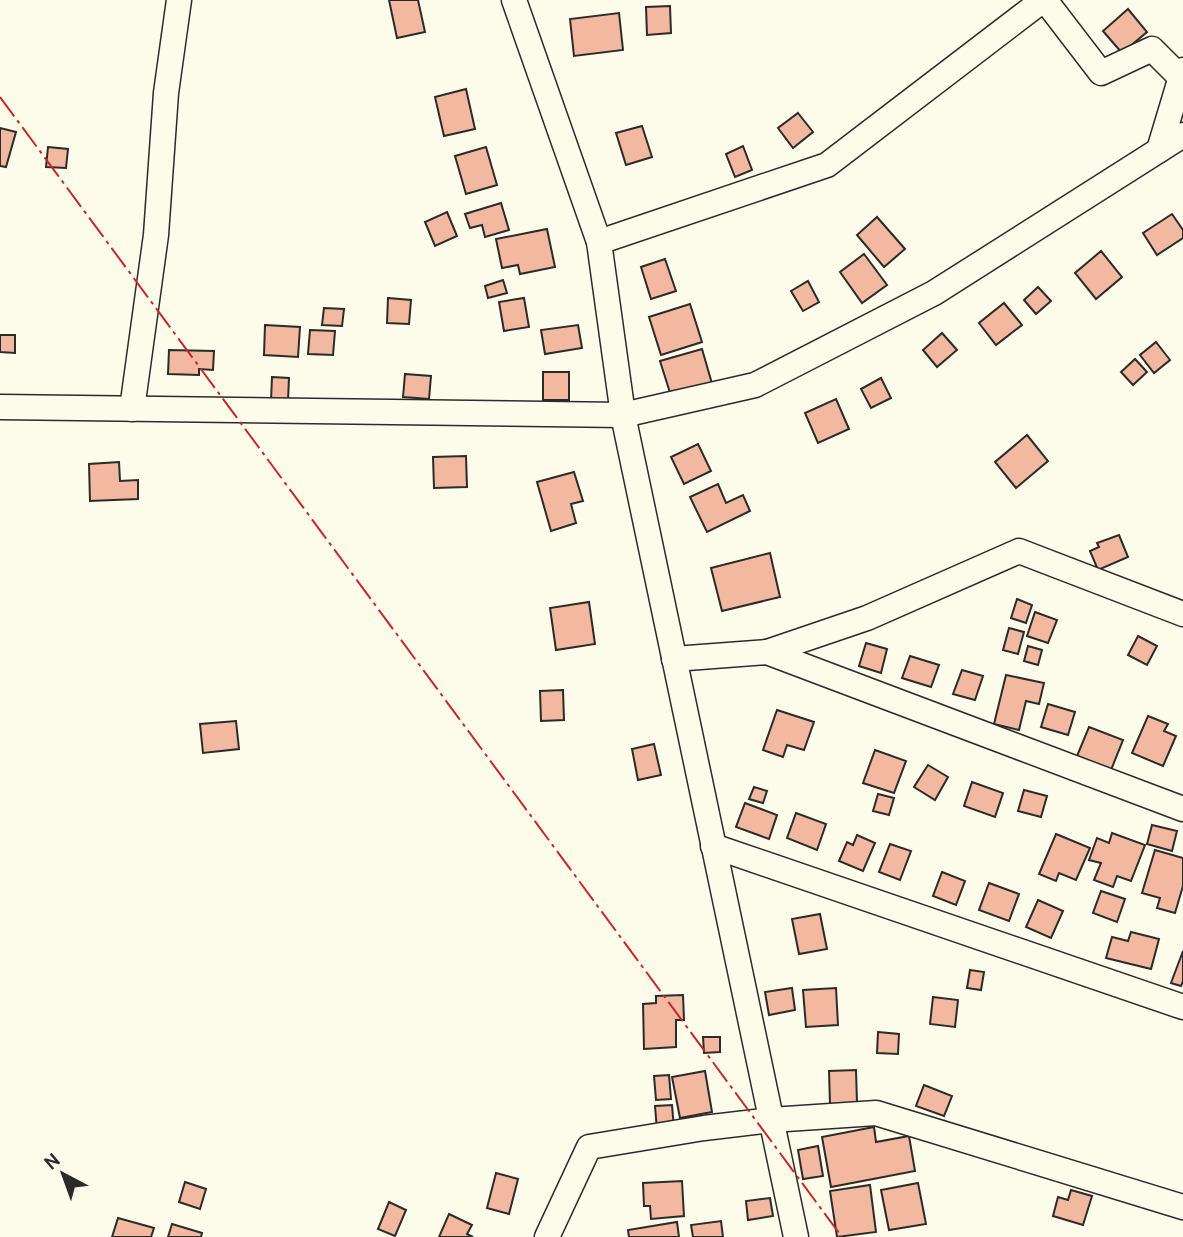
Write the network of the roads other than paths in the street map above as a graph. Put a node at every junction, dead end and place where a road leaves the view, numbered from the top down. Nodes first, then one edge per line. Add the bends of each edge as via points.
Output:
1 (179, 0) edge
2 (514, 0) edge
3 (1044, 0) edge
4 (1182, 74) edge
5 (1183, 135) edge
6 (1159, 150) junction
7 (599, 242) junction
8 (0, 407) edge
9 (132, 409) junction
10 (623, 415) junction
11 (1183, 614) edge
12 (767, 652) junction
13 (674, 659) junction
14 (1183, 809) edge
15 (713, 846) junction
16 (1183, 1007) edge
17 (771, 1120) junction
18 (1183, 1207) edge
19 (547, 1237) edge
20 (796, 1237) edge

1 - 9 street via 166,93 156,235
2 - 7 street
3 - 4 street via 1101,73 1152,49
3 - 7 street via 827,165
4 - 6 street
5 - 6 street
6 - 10 street via 934,293 755,385
7 - 10 street
8 - 9 street
9 - 10 street
10 - 13 street
11 - 12 street via 1019,551 867,618
12 - 13 street
12 - 14 street
13 - 15 street
15 - 16 street
15 - 17 street
17 - 18 street via 876,1113
17 - 19 street via 589,1147
17 - 20 street

